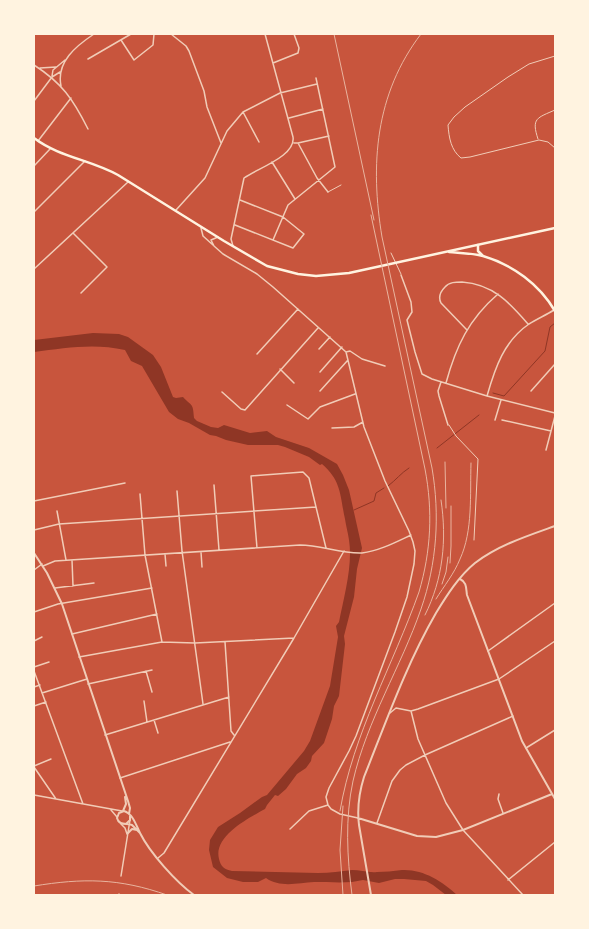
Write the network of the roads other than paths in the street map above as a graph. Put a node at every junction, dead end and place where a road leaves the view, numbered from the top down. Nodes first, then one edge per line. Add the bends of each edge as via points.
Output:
1 (94, 34) edge
2 (131, 34) edge
3 (154, 34) edge
4 (172, 34) edge
5 (265, 34) edge
6 (294, 34) edge
7 (121, 40) junction
8 (555, 56) edge
9 (67, 59) junction
10 (88, 60) dead end
11 (273, 63) junction
12 (34, 65) edge
13 (60, 65) junction
14 (39, 68) junction
15 (61, 71) junction
16 (52, 76) junction
17 (316, 78) dead end
18 (317, 84) junction
19 (62, 87) junction
20 (282, 92) junction
21 (71, 98) junction
22 (34, 101) edge
23 (323, 109) junction
24 (555, 110) edge
25 (243, 112) junction
26 (289, 118) junction
27 (88, 129) dead end
28 (329, 136) junction
29 (34, 138) edge
30 (539, 140) junction
31 (38, 141) junction
32 (259, 142) dead end
33 (294, 143) junction
34 (298, 143) junction
35 (221, 144) junction
36 (50, 148) junction
37 (555, 148) edge
38 (84, 161) junction
39 (272, 162) junction
40 (34, 166) edge
41 (129, 180) junction
42 (318, 180) junction
43 (341, 185) dead end
44 (328, 192) joint
45 (295, 199) junction
46 (240, 200) junction
47 (176, 210) junction
48 (34, 212) edge
49 (283, 217) junction
50 (201, 226) junction
51 (234, 226) junction
52 (555, 228) edge
53 (73, 233) junction
54 (218, 237) junction
55 (273, 240) junction
56 (478, 244) junction
57 (214, 246) junction
58 (234, 247) junction
59 (448, 251) junction
60 (391, 253) dead end
61 (483, 256) junction
62 (34, 269) edge
63 (401, 275) joint
64 (81, 293) dead end
65 (498, 294) junction
66 (298, 309) junction
67 (555, 311) edge
68 (528, 324) junction
69 (318, 327) junction
70 (466, 330) junction
71 (330, 337) junction
72 (342, 347) junction
73 (319, 350) dead end
74 (346, 352) junction
75 (257, 354) dead end
76 (348, 360) junction
77 (555, 364) edge
78 (385, 366) dead end
79 (280, 369) junction
80 (320, 372) dead end
81 (441, 382) junction
82 (294, 383) dead end
83 (446, 383) junction
84 (320, 391) dead end
85 (530, 391) dead end
86 (222, 392) dead end
87 (355, 394) junction
88 (487, 396) junction
89 (501, 400) junction
90 (287, 405) dead end
91 (555, 414) edge
92 (495, 420) dead end
93 (502, 420) dead end
94 (363, 422) junction
95 (448, 425) joint
96 (332, 428) dead end
97 (551, 431) junction
98 (546, 450) dead end
99 (124, 483) dead end
100 (214, 485) dead end
101 (177, 492) dead end
102 (140, 494) dead end
103 (34, 501) edge
104 (316, 507) junction
105 (57, 511) dead end
106 (254, 511) junction
107 (216, 514) junction
108 (179, 516) junction
109 (142, 518) junction
110 (59, 524) junction
111 (555, 526) edge
112 (34, 530) edge
113 (411, 535) junction
114 (474, 540) dead end
115 (257, 548) junction
116 (326, 548) junction
117 (219, 550) junction
118 (344, 551) junction
119 (201, 552) junction
120 (34, 553) edge
121 (183, 553) junction
122 (165, 554) junction
123 (145, 555) junction
124 (66, 560) junction
125 (72, 560) junction
126 (42, 565) junction
127 (166, 566) dead end
128 (202, 567) dead end
129 (34, 570) edge
130 (460, 579) junction
131 (94, 583) dead end
132 (73, 586) junction
133 (55, 588) junction
134 (152, 588) junction
135 (555, 603) edge
136 (62, 604) junction
137 (34, 612) edge
138 (157, 614) junction
139 (72, 634) junction
140 (42, 637) dead end
141 (294, 638) junction
142 (34, 641) edge
143 (555, 641) edge
144 (162, 642) junction
145 (225, 642) junction
146 (195, 643) junction
147 (488, 651) junction
148 (79, 657) junction
149 (50, 662) dead end
150 (34, 667) edge
151 (152, 670) dead end
152 (34, 671) edge
153 (146, 671) junction
154 (87, 679) junction
155 (499, 679) junction
156 (88, 684) junction
157 (40, 685) junction
158 (34, 687) edge
159 (152, 692) dead end
160 (42, 693) junction
161 (228, 697) junction
162 (144, 700) dead end
163 (394, 701) junction
164 (46, 702) junction
165 (203, 704) junction
166 (34, 706) edge
167 (396, 708) junction
168 (411, 711) junction
169 (389, 715) junction
170 (513, 716) junction
171 (154, 720) junction
172 (147, 722) junction
173 (555, 730) edge
174 (158, 733) dead end
175 (105, 735) junction
176 (234, 735) junction
177 (230, 742) junction
178 (526, 748) junction
179 (425, 755) junction
180 (51, 759) dead end
181 (34, 766) edge
182 (120, 778) junction
183 (125, 793) junction
184 (34, 794) edge
185 (499, 794) dead end
186 (552, 794) junction
187 (56, 799) junction
188 (555, 799) edge
189 (83, 804) junction
190 (328, 805) junction
191 (109, 809) junction
192 (123, 811) junction
193 (503, 813) junction
194 (130, 814) junction
195 (117, 817) junction
196 (130, 818) junction
197 (358, 818) junction
198 (122, 824) junction
199 (129, 824) junction
200 (377, 824) junction
201 (290, 829) dead end
202 (462, 830) junction
203 (139, 832) junction
204 (128, 833) junction
205 (127, 837) junction
206 (555, 842) edge
207 (158, 858) junction
208 (121, 876) dead end
209 (508, 880) junction
210 (194, 895) edge
211 (371, 895) edge
212 (523, 895) edge

1 - 9 street via 78,45
2 - 7 street
3 - 7 street via 153,45 134,60
4 - 35 street via 187,47
5 - 11 street
6 - 11 street via 298,52
7 - 10 street
8 - 30 lane via 528,64 465,107 448,125 452,146 461,158
9 - 13 street
9 - 15 street
11 - 20 street
12 - 14 street
13 - 14 street
13 - 16 street via 53,70
14 - 16 street
15 - 16 street
15 - 19 street
16 - 19 street
16 - 22 street
17 - 18 street
18 - 20 street
18 - 23 street
19 - 21 street
20 - 25 street
20 - 26 street
21 - 27 street
21 - 31 street
23 - 26 street
23 - 28 street
24 - 30 lane via 535,121
25 - 32 street
25 - 35 street via 228,128
26 - 33 street
28 - 34 street
28 - 42 street via 335,167
29 - 31 main road
30 - 37 lane via 548,142
31 - 36 main road
33 - 34 street
33 - 39 street via 287,153
34 - 42 street
35 - 47 street via 205,178
36 - 38 main road
36 - 40 street
38 - 41 main road
38 - 48 street
39 - 45 street
39 - 46 street via 244,178
41 - 47 main road
41 - 53 street
42 - 44 street
42 - 45 street
43 - 44 lane
45 - 49 street via 288,205
46 - 49 street
46 - 51 street
47 - 50 main road
49 - 55 street
49 - 55 street via 304,234 293,248
50 - 54 main road
50 - 57 street via 203,236
51 - 55 street
51 - 58 street via 231,241
52 - 56 main road
53 - 62 street
53 - 64 street via 107,267
54 - 57 street via 212,240
54 - 58 main road
56 - 59 main road
56 - 61 main road via 478,251
57 - 66 street via 261,277
58 - 59 main road via 267,266 298,274 332,276
59 - 61 main road
60 - 63 lane
61 - 67 main road via 518,272 539,289
63 - 81 street via 411,302 412,312 407,320 420,372
65 - 68 street
65 - 70 street
65 - 70 street via 465,282 447,285 439,295 439,300
66 - 69 street
66 - 75 street
67 - 68 street
68 - 88 street via 501,354
69 - 71 street
69 - 79 street
70 - 83 street
71 - 72 street
71 - 73 street
72 - 74 street
72 - 80 street
74 - 76 street
74 - 78 street via 350,351 362,359
76 - 84 street
76 - 87 street
77 - 85 street
79 - 82 street
79 - 86 street via 245,410
81 - 83 street
81 - 95 street via 438,392
83 - 88 street
87 - 90 street via 320,407 308,418
87 - 94 street
88 - 89 street
89 - 91 street
89 - 92 street
91 - 97 street
93 - 97 street
94 - 96 street via 354,426
94 - 113 street via 385,481
95 - 114 lane via 478,459
97 - 98 street
99 - 103 street
100 - 107 street
101 - 108 street
102 - 109 street
104 - 106 street
104 - 106 street via 308,476 301,471 251,476
104 - 116 street
105 - 110 street
106 - 107 street
106 - 115 street
107 - 108 street
107 - 117 street
108 - 109 street
108 - 121 street
109 - 110 street
109 - 123 street
110 - 112 street
110 - 124 street
111 - 130 street via 498,549 474,564
113 - 118 street via 364,552
113 - 190 street via 415,560 405,604 356,736 327,790
115 - 116 street via 300,545
115 - 117 street
116 - 118 street
117 - 119 street
118 - 141 street
119 - 121 street
119 - 128 street
120 - 126 street
121 - 122 street
121 - 146 street
122 - 123 street
122 - 127 street
123 - 125 street
123 - 134 street
124 - 125 street
124 - 126 street
125 - 132 street
126 - 129 street
126 - 133 street
130 - 147 street via 466,585 467,595
130 - 163 street via 448,594 416,649
131 - 132 street
132 - 133 street
133 - 136 street
134 - 136 street
134 - 138 street
135 - 147 street
136 - 137 street
136 - 139 street
138 - 139 street
138 - 144 street
139 - 148 street
140 - 142 street
141 - 145 street
141 - 176 street
143 - 155 street
144 - 146 street
144 - 148 street
145 - 146 street
145 - 161 street
146 - 165 street
147 - 155 street
148 - 154 street
149 - 150 street
151 - 153 street
152 - 157 street
153 - 156 street
153 - 159 street
154 - 156 street
154 - 160 street
155 - 168 street
155 - 170 street
156 - 175 street
157 - 158 street
157 - 160 street
160 - 164 street
161 - 165 street
161 - 176 street via 231,731
162 - 172 street
163 - 167 street
163 - 169 street
164 - 166 street
164 - 189 street
165 - 171 street
167 - 168 street
167 - 169 street
168 - 179 street
169 - 197 street via 364,777
170 - 178 street
170 - 179 street
171 - 172 street
171 - 174 street
172 - 175 street
173 - 178 street
175 - 182 street
176 - 177 street
177 - 182 street
177 - 207 street via 164,853
178 - 186 street
179 - 200 street via 406,765 396,774
179 - 202 street via 443,798
180 - 181 street
181 - 187 street
182 - 183 street
183 - 192 street via 126,804
183 - 194 street via 130,805
184 - 187 street
185 - 193 street via 498,799
186 - 188 street
186 - 193 street
187 - 189 street
189 - 191 street
190 - 197 street via 338,813
190 - 201 street via 309,811
191 - 192 street
191 - 195 street
192 - 194 street
192 - 195 street
193 - 202 street
194 - 196 street
194 - 203 street
195 - 198 street
196 - 198 street via 127,823
196 - 199 street
197 - 200 street
197 - 211 street
198 - 199 street
198 - 205 street
199 - 203 street via 135,826
199 - 204 street
200 - 202 street via 428,837
202 - 209 street
203 - 204 street via 132,829
203 - 207 street
204 - 205 street
205 - 208 street
206 - 209 street
207 - 210 street
209 - 212 street

